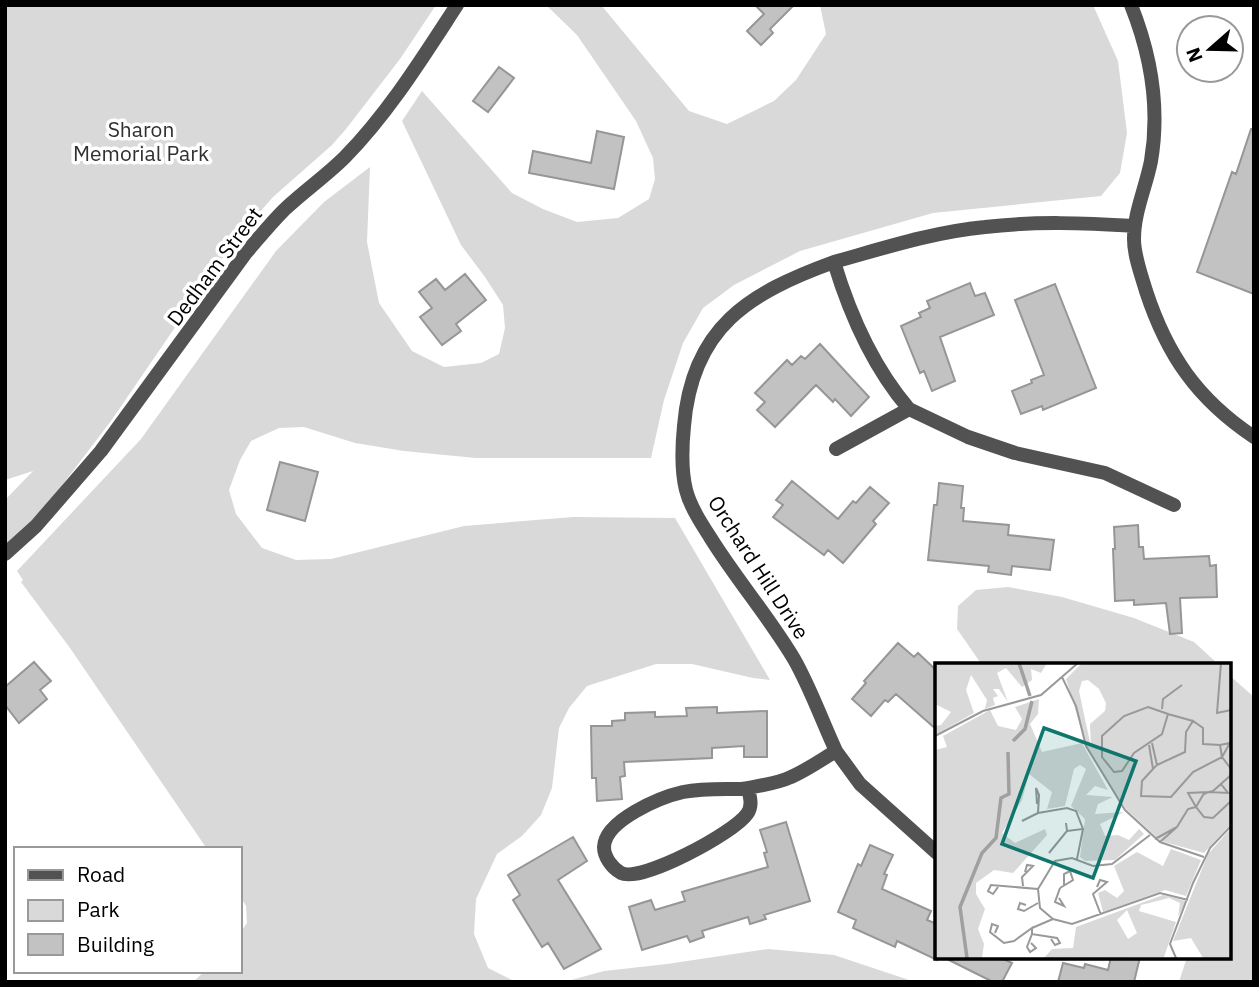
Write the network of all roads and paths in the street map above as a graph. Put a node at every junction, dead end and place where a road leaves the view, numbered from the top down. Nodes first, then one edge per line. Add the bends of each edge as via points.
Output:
1 (457, 5) edge
2 (1131, 5) edge
3 (1135, 226) junction
4 (834, 262) junction
5 (909, 409) junction
6 (1254, 437) edge
7 (836, 449) dead end
8 (1174, 505) dead end
9 (5, 555) edge
10 (836, 751) junction
11 (748, 788) junction
12 (935, 851) edge

1 - 9 street, Dedham Street via 360,141 269,226 101,451
2 - 3 street via 1145,42 1156,122
3 - 4 street, Orchard Hill Drive via 985,227
3 - 6 street via 1141,274 1156,319 1182,369 1205,397
4 - 5 street via 864,341
4 - 10 street, Orchard Hill Drive via 763,293 719,329 704,351 688,395 682,448 686,489 694,508 794,659
5 - 7 street
5 - 8 street via 1015,453 1105,473
10 - 11 street via 793,777
10 - 12 street, Orchard Hill Drive via 860,784
11 - 11 street via 692,790 658,800 614,825 604,845 607,858 620,873 633,876 697,848 748,813

